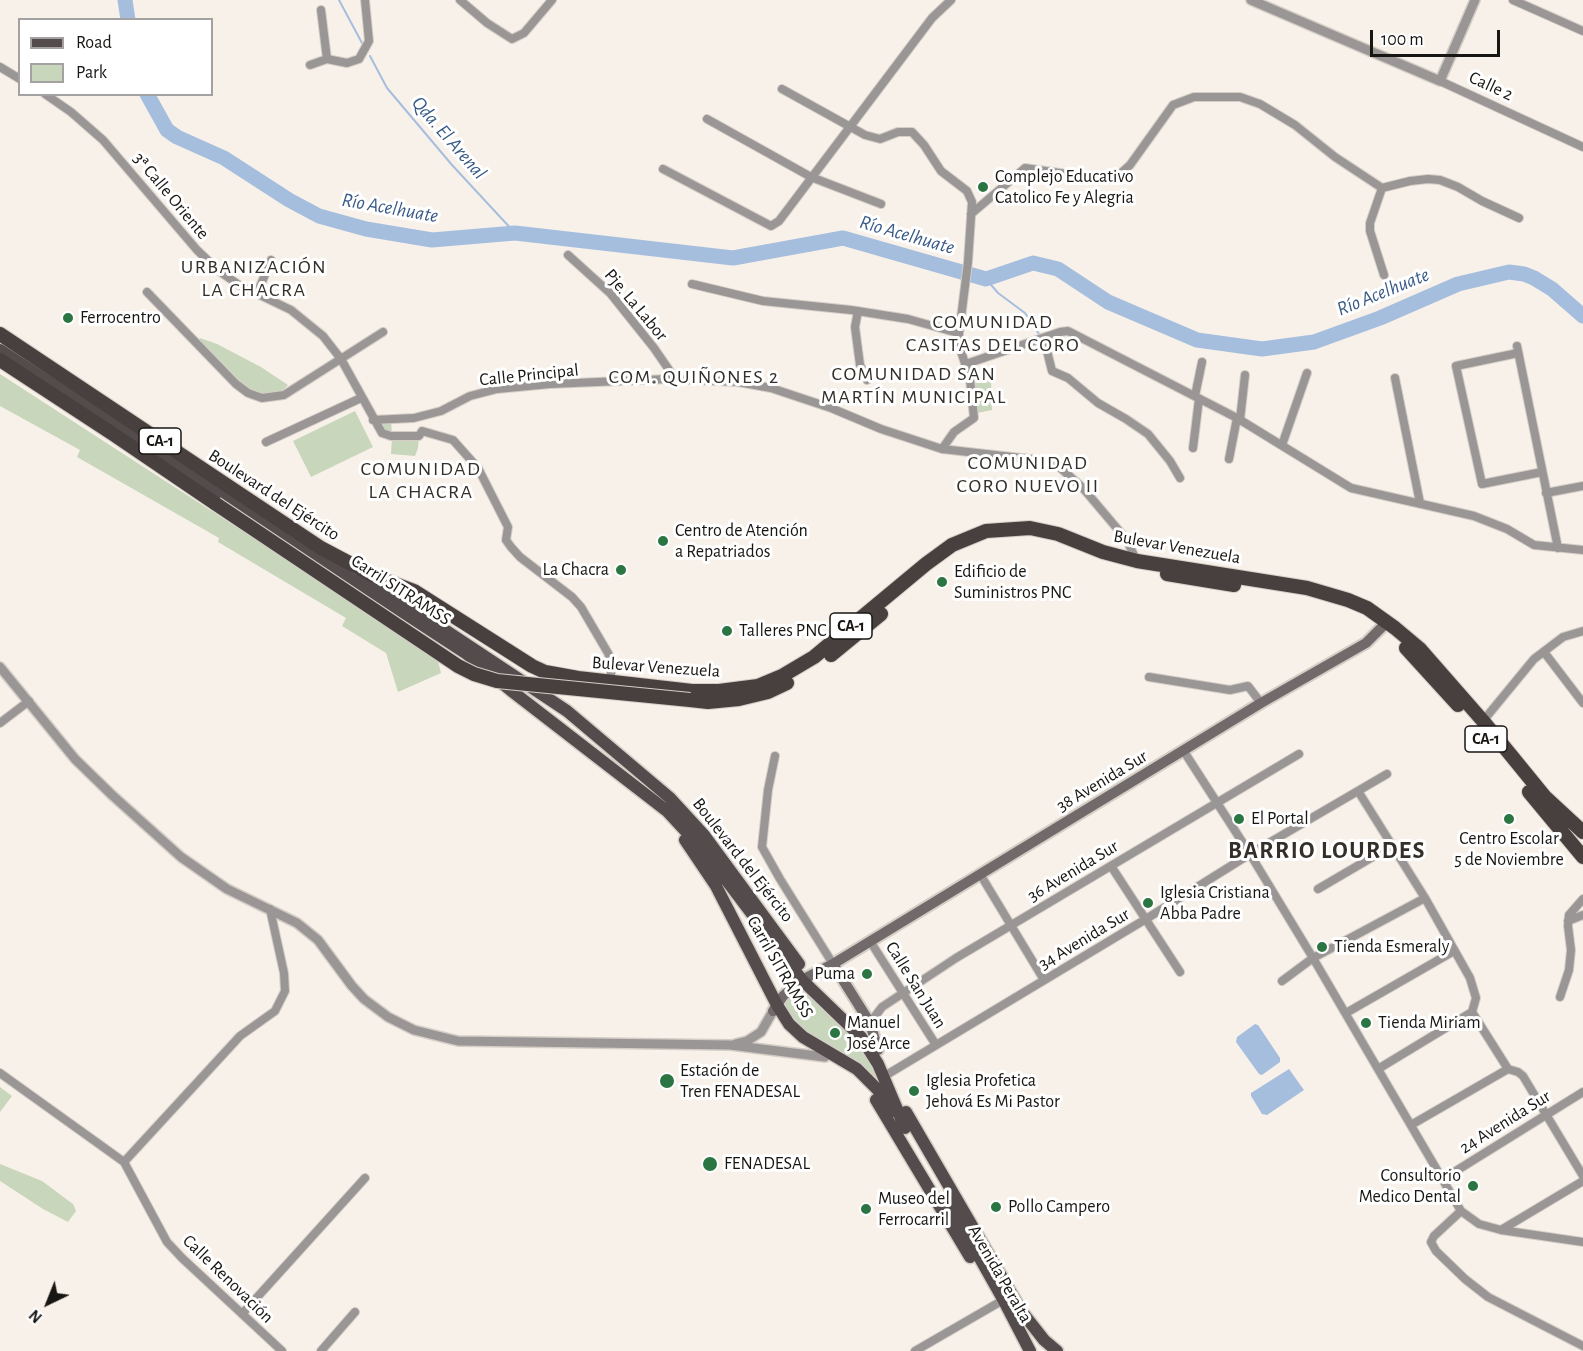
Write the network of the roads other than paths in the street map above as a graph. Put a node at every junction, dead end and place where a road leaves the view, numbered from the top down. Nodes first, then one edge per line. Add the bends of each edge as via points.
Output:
1 (365, 0) edge
2 (460, 0) edge
3 (552, 0) edge
4 (951, 0) edge
5 (1251, 0) edge
6 (1475, 0) edge
7 (1513, 0) edge
8 (1264, 3) edge
9 (321, 10) dead end
10 (1583, 31) edge
11 (327, 59) junction
12 (310, 65) dead end
13 (0, 67) edge
14 (18, 78) edge
15 (1440, 81) junction
16 (782, 88) dead end
17 (48, 96) edge
18 (707, 119) dead end
19 (850, 127) junction
20 (1583, 147) edge
21 (663, 169) dead end
22 (811, 177) junction
23 (1382, 188) junction
24 (881, 204) dead end
25 (971, 214) junction
26 (1519, 218) dead end
27 (568, 255) dead end
28 (271, 260) dead end
29 (1384, 275) dead end
30 (692, 284) dead end
31 (147, 292) dead end
32 (257, 294) junction
33 (858, 311) junction
34 (383, 332) dead end
35 (958, 333) junction
36 (0, 334) edge
37 (1044, 339) junction
38 (0, 350) edge
39 (341, 359) junction
40 (0, 360) edge
41 (1202, 362) dead end
42 (966, 364) junction
43 (0, 367) edge
44 (1306, 373) dead end
45 (1245, 375) dead end
46 (1395, 378) dead end
47 (676, 380) junction
48 (867, 380) dead end
49 (1197, 397) junction
50 (361, 398) junction
51 (1238, 419) junction
52 (373, 420) junction
53 (266, 442) dead end
54 (1282, 445) junction
55 (1193, 448) dead end
56 (942, 449) junction
57 (1229, 459) dead end
58 (1542, 472) junction
59 (1180, 478) dead end
60 (1583, 486) edge
61 (200, 493) junction
62 (1546, 493) junction
63 (1420, 502) junction
64 (321, 548) junction
65 (1558, 548) junction
66 (1583, 550) edge
67 (1137, 561) junction
68 (1367, 608) junction
69 (1383, 626) junction
70 (1583, 631) edge
71 (1406, 636) junction
72 (1544, 651) junction
73 (0, 667) edge
74 (1149, 677) dead end
75 (612, 682) junction
76 (29, 701) junction
77 (1261, 703) junction
78 (1583, 703) edge
79 (1483, 721) junction
80 (0, 723) edge
81 (1183, 750) junction
82 (1299, 754) dead end
83 (775, 756) dead end
84 (1387, 774) dead end
85 (1358, 791) junction
86 (650, 798) junction
87 (1217, 802) junction
88 (1583, 832) edge
89 (1393, 845) junction
90 (1250, 854) junction
91 (1583, 857) edge
92 (1111, 866) junction
93 (980, 874) junction
94 (1318, 889) dead end
95 (1425, 898) junction
96 (1583, 899) edge
97 (270, 909) junction
98 (1583, 915) edge
99 (1146, 919) junction
100 (1568, 921) junction
101 (1010, 926) junction
102 (870, 940) junction
103 (1454, 951) junction
104 (1313, 958) junction
105 (833, 964) junction
106 (1180, 972) dead end
107 (805, 979) junction
108 (1044, 980) junction
109 (1282, 981) dead end
110 (903, 993) junction
111 (1560, 997) dead end
112 (775, 1008) junction
113 (1472, 1012) junction
114 (1346, 1013) junction
115 (870, 1023) junction
116 (730, 1045) junction
117 (936, 1045) junction
118 (878, 1050) junction
119 (825, 1057) junction
120 (1378, 1069) junction
121 (1508, 1069) junction
122 (0, 1073) edge
123 (888, 1074) junction
124 (1583, 1092) edge
125 (1547, 1114) junction
126 (1411, 1125) junction
127 (905, 1128) junction
128 (124, 1162) junction
129 (1583, 1176) edge
130 (365, 1178) dead end
131 (1443, 1179) junction
132 (1583, 1181) edge
133 (1461, 1211) junction
134 (1501, 1230) junction
135 (1583, 1242) edge
136 (1000, 1301) junction
137 (355, 1312) dead end
138 (242, 1314) junction
139 (1583, 1346) edge
140 (282, 1351) edge
141 (321, 1351) edge
142 (915, 1351) edge
143 (1023, 1351) edge
144 (1030, 1351) edge
145 (1046, 1351) edge
146 (1057, 1351) edge

1 - 11 street via 369,41 366,49 359,59 347,63
2 - 3 street via 512,39 524,33
4 - 19 street via 932,18
5 - 8 street, Calle 2
6 - 15 street
7 - 10 street
8 - 15 street, Calle 2
9 - 11 street
11 - 12 street
13 - 14 street
15 - 20 street, Calle 2
16 - 19 street
17 - 32 street, 3ª Calle Oriente via 103,140 211,264
18 - 22 street
19 - 22 street
19 - 25 street via 880,139 912,132 941,171 966,191 972,202
21 - 22 street via 771,226 779,221
22 - 24 street
23 - 25 street via 1260,104 1240,97 1194,97 1173,105 1120,174 1101,179 1025,168
23 - 26 street via 1410,181 1440,180
23 - 29 street via 1370,231
25 - 35 street
27 - 47 street, Pje. La Labor via 610,293
28 - 32 street
30 - 33 street via 763,301
31 - 39 street via 236,384 256,397 284,395
32 - 39 street, 3ª Calle Oriente via 301,316
33 - 35 street
33 - 48 street via 855,327 860,365
34 - 39 street
35 - 42 street
36 - 64 highway, Boulevard del Ejército / CA-1
37 - 42 street
37 - 49 street via 1062,331 1070,332
37 - 59 street via 1052,371 1148,434
38 - 86 main road, Carril SITRAMSS via 467,654
39 - 50 street, 3ª Calle Oriente
40 - 61 highway, CA-1
41 - 49 street
42 - 56 street via 974,418 954,432
43 - 61 main road via 172,479
44 - 54 street
45 - 51 street
46 - 63 street
47 - 52 street, Calle Principal via 497,389 414,418
47 - 56 street, Calle Principal via 738,382 771,388
49 - 51 street
49 - 55 street
50 - 52 street, 3ª Calle Oriente
50 - 53 street
51 - 54 street
51 - 57 street
52 - 75 street, 3ª Calle Oriente via 388,436 419,436 422,431 453,440 478,468 508,527 506,540 511,547 581,608 608,652
54 - 63 street via 1352,488
56 - 67 street, Calle Principal via 1039,460 1058,466 1082,487 1126,539
58 - 58 street via 1518,349 1456,366 1482,484
58 - 62 street
60 - 62 street
61 - 69 highway, Bulevar Venezuela / CA-1, bridge via 450,661 497,681 708,702 768,692 826,659 953,554 999,538 1041,539 1132,568 1311,597
62 - 65 street
63 - 65 street via 1480,518 1534,545
64 - 75 highway, Bulevar Venezuela / CA-1 via 374,576 414,591 545,672
64 - 107 main road, Boulevard del Ejército via 567,711 662,791 695,823
65 - 66 street
67 - 68 highway, Bulevar Venezuela / CA-1 via 1307,588
67 - 75 highway, Bulevar Venezuela / CA-1 via 1041,530 986,531 939,554 818,655 758,686 692,691
68 - 69 highway
68 - 71 highway, Bulevar Venezuela / CA-1
69 - 71 highway
69 - 77 main road, 38 Avenida Sur via 1366,643
69 - 91 highway, Bulevar Venezuela / CA-1 via 1462,710
70 - 72 street via 1563,637
71 - 79 highway, Bulevar Venezuela / CA-1
72 - 78 street
72 - 79 street
73 - 76 street
74 - 77 street via 1230,690 1248,686
76 - 80 street
76 - 97 street via 75,759 181,857 227,889
77 - 81 main road, 38 Avenida Sur
79 - 88 highway, Bulevar Venezuela / CA-1 via 1545,797
81 - 87 street
81 - 93 main road, 38 Avenida Sur
82 - 87 street, 36 Avenida Sur
83 - 105 street via 762,847
84 - 85 street, 34 Avenida Sur
85 - 89 street
85 - 90 street, 34 Avenida Sur
86 - 107 main road, Carril SITRAMSS via 705,852
86 - 112 main road, Carril SITRAMSS via 686,840 716,886
87 - 90 street
87 - 92 street, 36 Avenida Sur
89 - 94 street
89 - 95 street
90 - 99 street, 34 Avenida Sur
90 - 104 street
92 - 99 street
92 - 101 street, 36 Avenida Sur
93 - 101 street
93 - 102 main road, 38 Avenida Sur
95 - 103 street
95 - 104 street
96 - 100 street
97 - 116 street via 318,940 352,987 376,1009 427,1034 481,1042
97 - 128 street via 285,991 275,1011 240,1036
98 - 100 street
99 - 106 street
99 - 108 street, 34 Avenida Sur
100 - 111 street via 1571,950
101 - 108 street
101 - 110 street, 36 Avenida Sur
102 - 105 main road, 38 Avenida Sur
102 - 110 street, Calle San Juan
103 - 113 street via 1472,980 1476,998
103 - 114 street
104 - 109 street
104 - 114 street
105 - 107 main road
105 - 115 main road, Avenida Peralta
107 - 112 main road via 791,988
107 - 118 main road, Avenida Peralta
107 - 127 main road, Carril SITRAMSS via 872,1052
108 - 117 street, 34 Avenida Sur
110 - 115 street, 36 Avenida Sur via 882,1007
110 - 117 street, Calle San Juan
112 - 116 street via 761,1032
112 - 119 main road, Avenida Peralta via 787,1033
112 - 127 main road, Carril SITRAMSS via 795,1032 868,1078
113 - 120 street
113 - 121 street
114 - 120 street
115 - 118 main road, Avenida Peralta
116 - 119 street
117 - 123 street, 34 Avenida Sur
118 - 123 main road, Avenida Peralta
119 - 136 main road, Avenida Peralta via 848,1070 874,1096
120 - 126 street
121 - 125 street via 1523,1077
121 - 126 street
122 - 128 street
123 - 146 main road, Avenida Peralta via 915,1130 1022,1312
124 - 125 street, 24 Avenida Sur
125 - 129 street
125 - 131 street, 24 Avenida Sur
126 - 131 street
127 - 136 main road, Carril SITRAMSS
128 - 138 street, Calle Renovación via 167,1242
130 - 138 street
131 - 133 street
132 - 134 street
133 - 134 street via 1479,1224
133 - 139 street via 1434,1236 1431,1242 1436,1251 1488,1297
134 - 135 street
136 - 142 street
136 - 143 main road, Avenida Peralta
136 - 144 main road, Carril SITRAMSS
136 - 145 main road, Carril SITRAMSS
137 - 141 street
138 - 140 street, Calle Renovación

